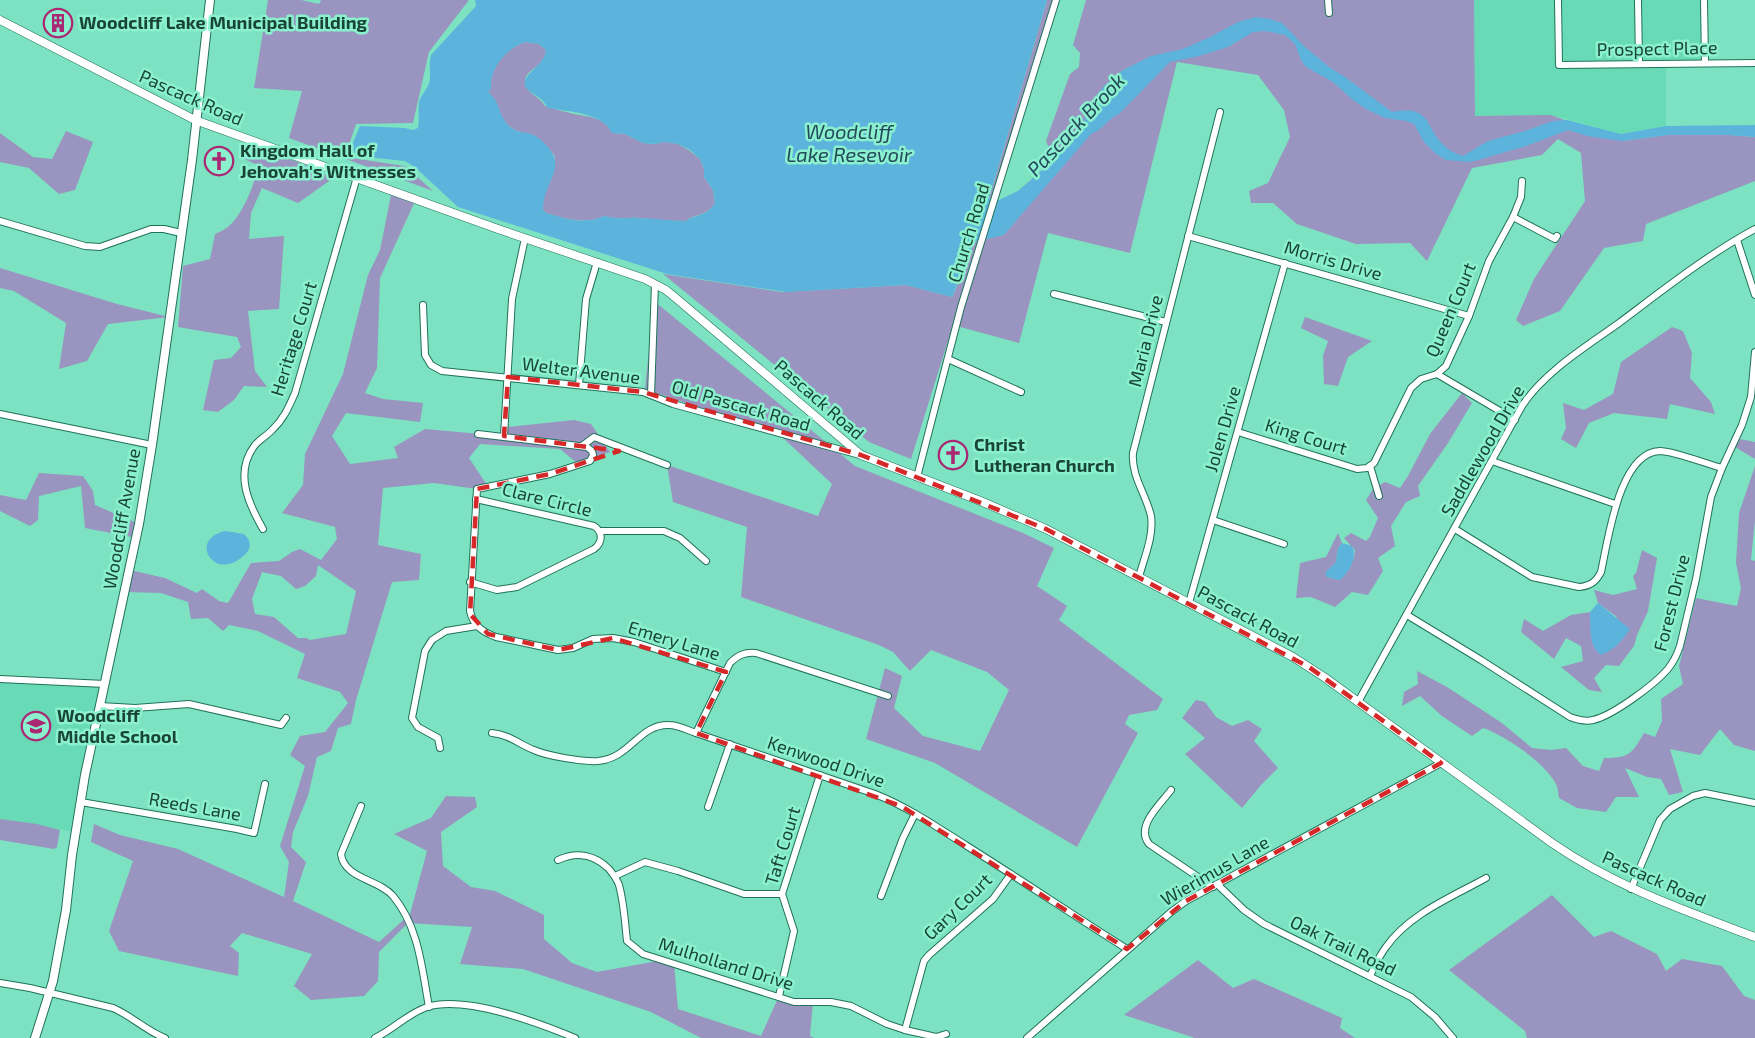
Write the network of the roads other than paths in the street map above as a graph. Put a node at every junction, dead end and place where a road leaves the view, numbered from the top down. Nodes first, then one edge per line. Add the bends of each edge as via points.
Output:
1 (210, 0) edge
2 (1056, 0) edge
3 (1328, 0) edge
4 (1558, 0) edge
5 (1638, 0) edge
6 (1704, 0) edge
7 (1329, 13) dead end
8 (0, 20) edge
9 (1705, 63) junction
10 (1755, 63) edge
11 (1639, 64) junction
12 (1220, 112) dead end
13 (195, 120) junction
14 (357, 177) junction
15 (1522, 181) dead end
16 (1513, 217) junction
17 (0, 221) edge
18 (1755, 229) edge
19 (181, 233) junction
20 (1188, 236) junction
21 (1557, 236) dead end
22 (525, 238) junction
23 (1737, 240) junction
24 (597, 262) junction
25 (1285, 264) junction
26 (655, 284) junction
27 (1054, 294) dead end
28 (1755, 295) edge
29 (423, 305) dead end
30 (1469, 316) junction
31 (1166, 322) junction
32 (1755, 352) edge
33 (948, 359) junction
34 (1437, 374) junction
35 (508, 377) junction
36 (579, 385) junction
37 (1021, 392) dead end
38 (651, 394) junction
39 (1753, 397) edge
40 (0, 414) edge
41 (1515, 420) junction
42 (1238, 432) junction
43 (478, 434) dead end
44 (504, 436) junction
45 (152, 445) junction
46 (582, 446) junction
47 (861, 455) junction
48 (1492, 461) junction
49 (667, 465) dead end
50 (1370, 466) junction
51 (1722, 468) junction
52 (917, 477) junction
53 (1379, 496) dead end
54 (476, 499) junction
55 (1616, 504) junction
56 (1213, 520) junction
57 (262, 529) dead end
58 (1455, 529) junction
59 (600, 531) junction
60 (1284, 544) dead end
61 (706, 561) dead end
62 (1139, 577) junction
63 (470, 582) junction
64 (1189, 603) junction
65 (1407, 615) junction
66 (477, 626) junction
67 (726, 672) junction
68 (0, 679) edge
69 (105, 684) junction
70 (888, 696) dead end
71 (1358, 702) junction
72 (100, 706) junction
73 (286, 718) dead end
74 (492, 733) dead end
75 (696, 733) junction
76 (730, 744) junction
77 (440, 748) dead end
78 (1441, 763) junction
79 (820, 775) junction
80 (265, 784) dead end
81 (1171, 790) dead end
82 (81, 802) junction
83 (1755, 803) edge
84 (361, 806) dead end
85 (708, 807) dead end
86 (915, 814) junction
87 (558, 860) dead end
88 (1011, 874) junction
89 (615, 876) junction
90 (1486, 878) dead end
91 (1215, 886) junction
92 (1632, 889) junction
93 (782, 894) junction
94 (881, 896) dead end
95 (1755, 937) edge
96 (1127, 949) junction
97 (1370, 976) junction
98 (0, 983) edge
99 (50, 993) junction
100 (779, 996) junction
101 (429, 1007) junction
102 (905, 1030) junction
103 (946, 1034) dead end
104 (36, 1038) edge
105 (165, 1038) edge
106 (375, 1038) edge
107 (575, 1038) edge
108 (1027, 1038) edge
109 (1453, 1038) edge

1 - 13 main road, Woodcliff Avenue
2 - 33 street, Church Road
3 - 7 street
4 - 11 street, Prospect Place via 1559,65
5 - 11 street
6 - 9 street
8 - 13 street, Pascack Road
9 - 10 street, Prospect Place
9 - 11 street, Prospect Place
12 - 20 street, Maria Drive
13 - 14 street, Pascack Road
13 - 19 main road, Woodcliff Avenue
14 - 22 street, Pascack Road
14 - 57 street, Heritage Court via 295,393 288,410 257,443 246,465 245,492
15 - 16 street, Queen Court
16 - 21 street via 1555,239
16 - 30 street, Queen Court via 1489,261
17 - 19 street via 100,247 151,229
18 - 23 street, Saddlewood Drive
19 - 45 main road, Woodcliff Avenue
20 - 25 street, Morris Drive
20 - 31 street, Maria Drive
22 - 24 street, Pascack Road
22 - 35 street via 512,299
23 - 28 street
23 - 41 street, Saddlewood Drive via 1550,375 1529,396
24 - 26 street, Pascack Road
24 - 36 street via 586,299
25 - 30 street, Morris Drive
25 - 42 street, Jolen Drive
26 - 38 street, Old Pascack Road
26 - 47 street, Pascack Road
27 - 31 street
29 - 35 street, Welter Avenue via 425,353 431,365 442,371
30 - 34 street, Queen Court via 1446,366
31 - 62 street, Maria Drive via 1132,456 1152,525
32 - 39 street, Forest Drive
33 - 37 street
33 - 52 street, Church Road
34 - 41 street
34 - 50 street, Queen Court via 1421,379 1411,388
35 - 36 street, Welter Avenue
35 - 44 street
36 - 38 street, Welter Avenue
38 - 47 street, Old Pascack Road via 673,404
39 - 51 street, Forest Drive
40 - 45 street
41 - 48 street, Saddlewood Drive
42 - 50 street, King Court via 1357,469
42 - 56 street, Jolen Drive
43 - 44 street
44 - 46 street
45 - 69 main road, Woodcliff Avenue via 134,553
46 - 49 street via 594,437
46 - 54 street via 592,451 590,461 477,489
47 - 52 street, Pascack Road
48 - 55 street
48 - 58 street, Saddlewood Drive
50 - 53 street
51 - 55 street via 1666,452 1652,452 1634,465
51 - 65 street, Forest Drive via 1711,497 1677,655 1660,677 1598,719 1570,717
52 - 62 street, Pascack Road via 1012,514
54 - 59 street, Clare Circle via 594,526
54 - 63 street
55 - 58 street via 1598,578 1579,587 1532,577
56 - 60 street
56 - 64 street, Jolen Drive
58 - 65 street, Saddlewood Drive
59 - 61 street via 664,531 680,538
59 - 63 street, Clare Circle via 597,546 525,584 497,590
62 - 64 street, Pascack Road
63 - 66 street via 470,611
64 - 71 street, Pascack Road via 1309,667
65 - 71 street, Saddlewood Drive
66 - 67 street, Emery Lane via 496,637 558,650 603,638 634,642
66 - 77 street via 454,628 438,635 422,659 412,718 418,727 438,738
67 - 70 street via 740,655 756,653
67 - 75 street
68 - 69 street
69 - 72 main road, Woodcliff Avenue
71 - 78 street, Pascack Road
72 - 73 street via 189,704 281,725
72 - 82 main road, Woodcliff Avenue
74 - 75 street, Kenwood Drive via 508,736 540,752 596,761 622,753 654,728 669,725
75 - 76 street, Kenwood Drive
76 - 79 street, Kenwood Drive
76 - 85 street
78 - 91 street, Wierimus Lane
78 - 92 street, Pascack Road via 1564,852
79 - 86 street, Kenwood Drive
79 - 93 street, Taft Court
80 - 82 street, Reeds Lane via 254,834
81 - 91 street, Oak Trail Road via 1145,826 1146,840
82 - 99 main road, Woodcliff Avenue
83 - 92 street via 1705,794 1670,809 1660,820
84 - 101 street via 342,860 355,874 388,891 406,914 415,935
86 - 88 street, Kenwood Drive
86 - 94 street
87 - 89 street via 590,856
88 - 96 street, Kenwood Drive
88 - 102 street, Gary Court via 993,899 924,962
89 - 93 street via 645,862 744,894
89 - 100 street, Mulholland Drive via 627,941 643,954
90 - 97 street via 1402,929 1386,946
91 - 96 street, Wierimus Lane via 1171,912
91 - 97 street, Oak Trail Road via 1264,924
92 - 95 street, Pascack Road
93 - 100 street, Taft Court via 794,931
96 - 108 street, Wierimus Lane
97 - 109 street, Oak Trail Road via 1422,1006
98 - 99 street
99 - 104 main road, Woodcliff Avenue
99 - 105 street via 113,1008
100 - 102 street, Mulholland Drive via 794,1002 850,1005
101 - 106 street via 416,1011
101 - 107 street via 449,1004 483,1009
102 - 103 street, Mulholland Drive via 936,1037

